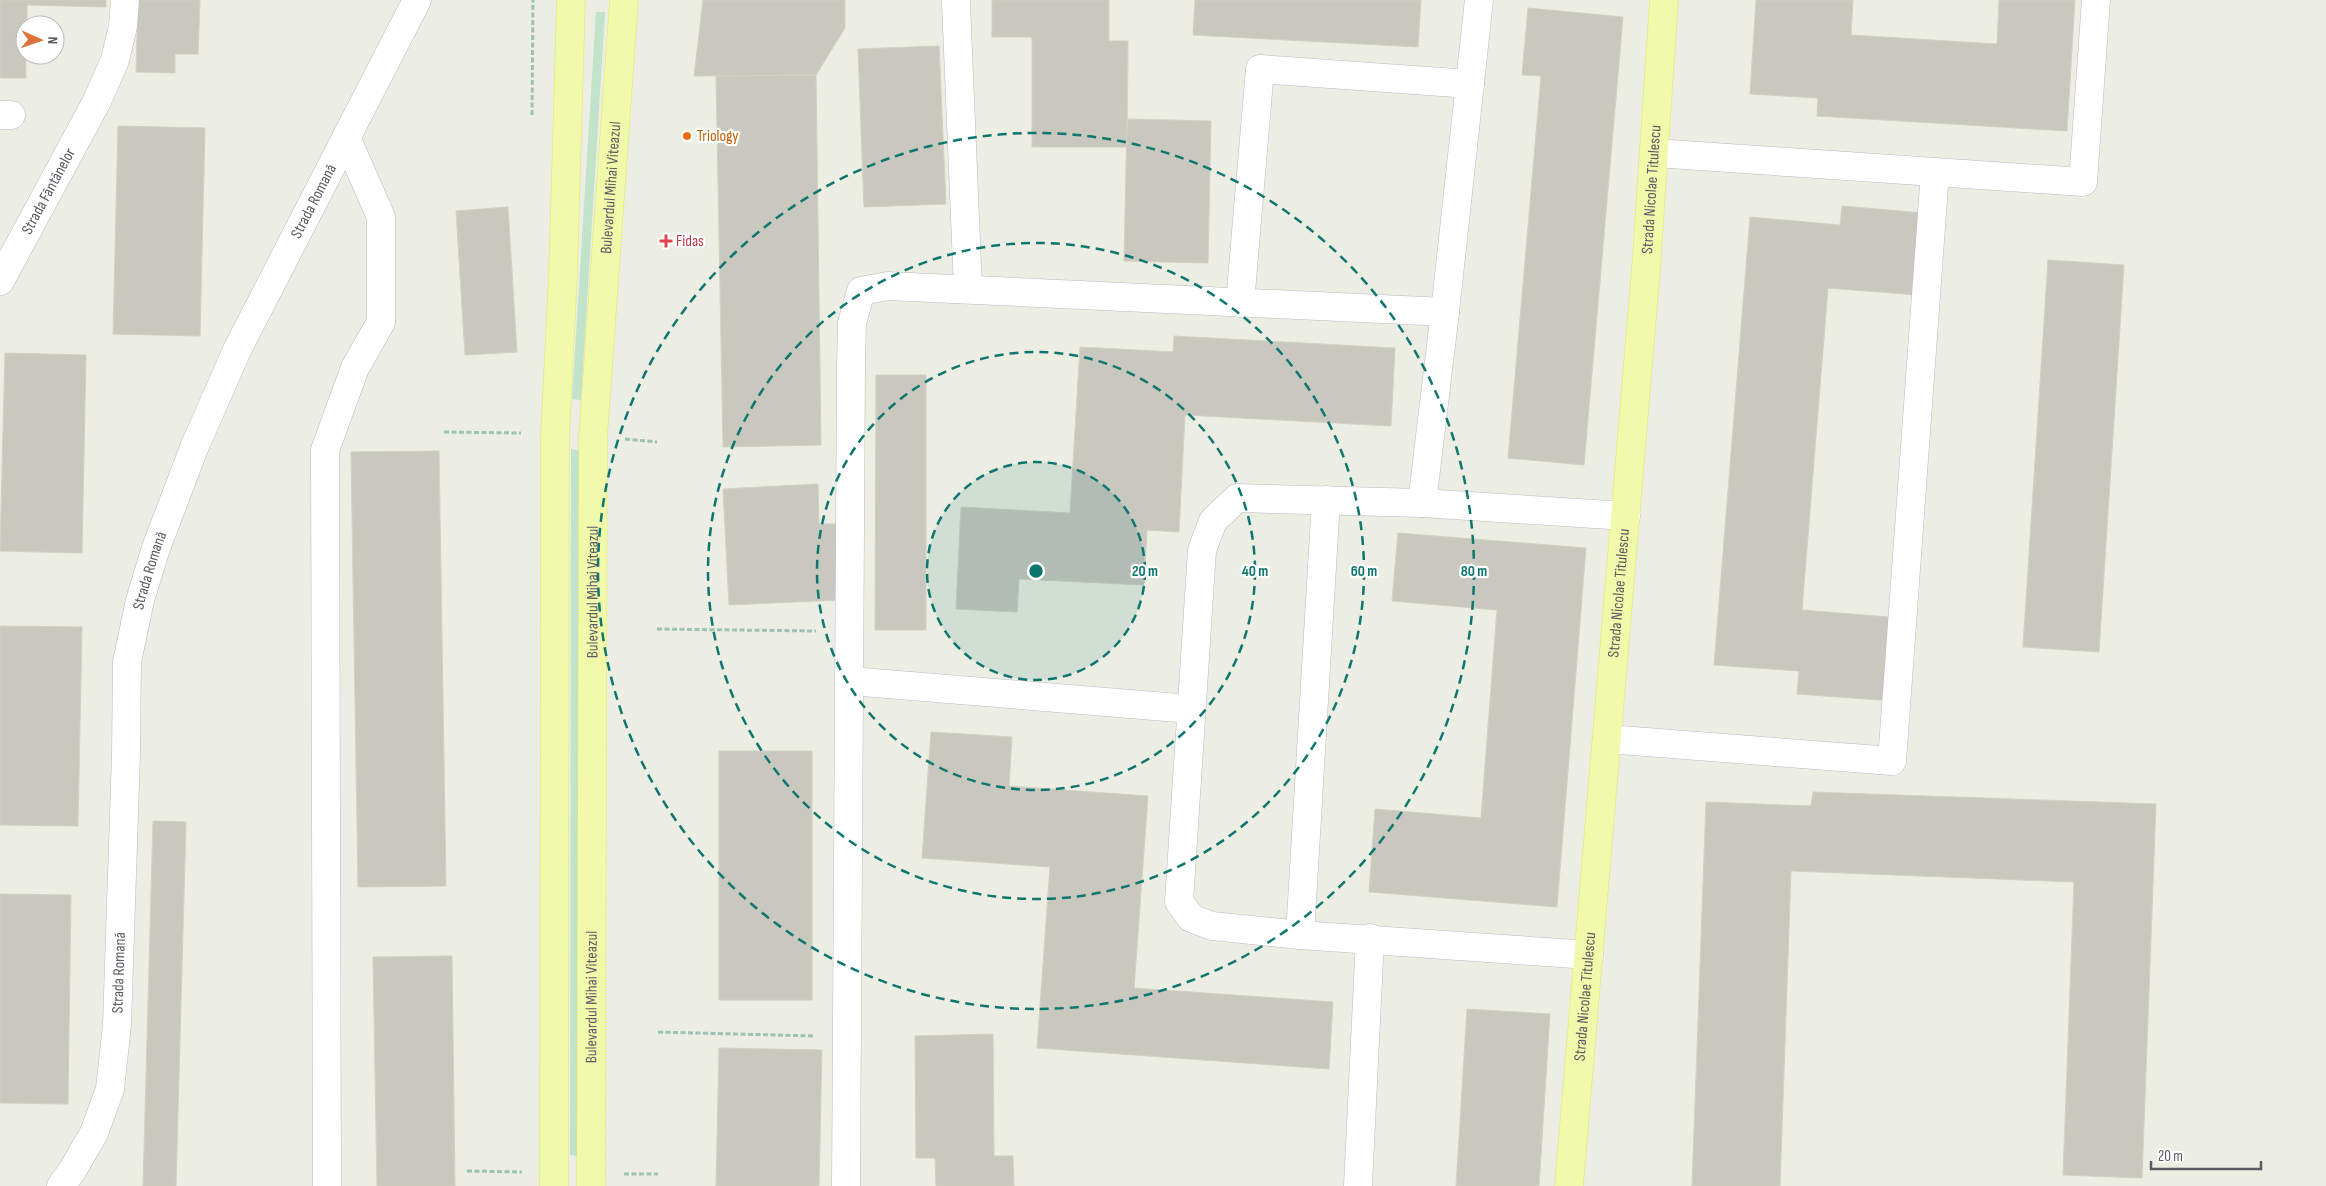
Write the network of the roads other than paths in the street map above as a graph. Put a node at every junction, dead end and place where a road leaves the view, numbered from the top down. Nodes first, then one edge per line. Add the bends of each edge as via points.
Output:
1 (125, 0) edge
2 (417, 0) edge
3 (571, 0) edge
4 (624, 0) edge
5 (1479, 0) edge
6 (1664, 0) edge
7 (2096, 0) edge
8 (956, 3) dead end
9 (1470, 84) junction
10 (346, 137) junction
11 (1655, 153) junction
12 (1935, 172) junction
13 (0, 281) edge
14 (968, 289) junction
15 (1240, 303) junction
16 (1445, 312) junction
17 (1326, 500) junction
18 (1422, 502) junction
19 (1626, 516) junction
20 (850, 681) junction
21 (1192, 709) junction
22 (1607, 739) junction
23 (1300, 935) junction
24 (1370, 938) junction
25 (1590, 955) junction
26 (61, 1186) edge
27 (326, 1186) edge
28 (554, 1186) edge
29 (591, 1186) edge
30 (846, 1186) edge
31 (1358, 1186) edge
32 (1569, 1186) edge

1 - 13 street, Strada Fântânelor via 115,60 97,101
2 - 10 street, Strada Romană
3 - 28 main road via 555,435
4 - 29 main road, Bulevardul Mihai Viteazul via 593,437
5 - 9 street
6 - 11 main road, Strada Nicolae Titulescu
7 - 12 street via 2083,182
8 - 14 street
9 - 15 street via 1260,69
9 - 16 street
10 - 26 street, Strada Romană via 237,350 194,448 140,600 127,662 117,1025 110,1090 94,1133
10 - 27 street via 381,217 381,322 355,368 325,450
11 - 12 street
11 - 19 main road, Strada Nicolae Titulescu
12 - 22 street via 1892,761
14 - 15 street
14 - 20 street via 888,286 861,291 852,324
15 - 16 street
16 - 18 street
17 - 18 street
17 - 21 street via 1237,498 1213,521 1202,550
17 - 23 street
18 - 19 street
19 - 22 main road, Strada Nicolae Titulescu
20 - 21 street
20 - 30 street
21 - 23 street via 1179,902 1192,918 1212,926
22 - 25 main road, Strada Nicolae Titulescu
23 - 24 street
24 - 25 street
24 - 31 street
25 - 32 main road, Strada Nicolae Titulescu

